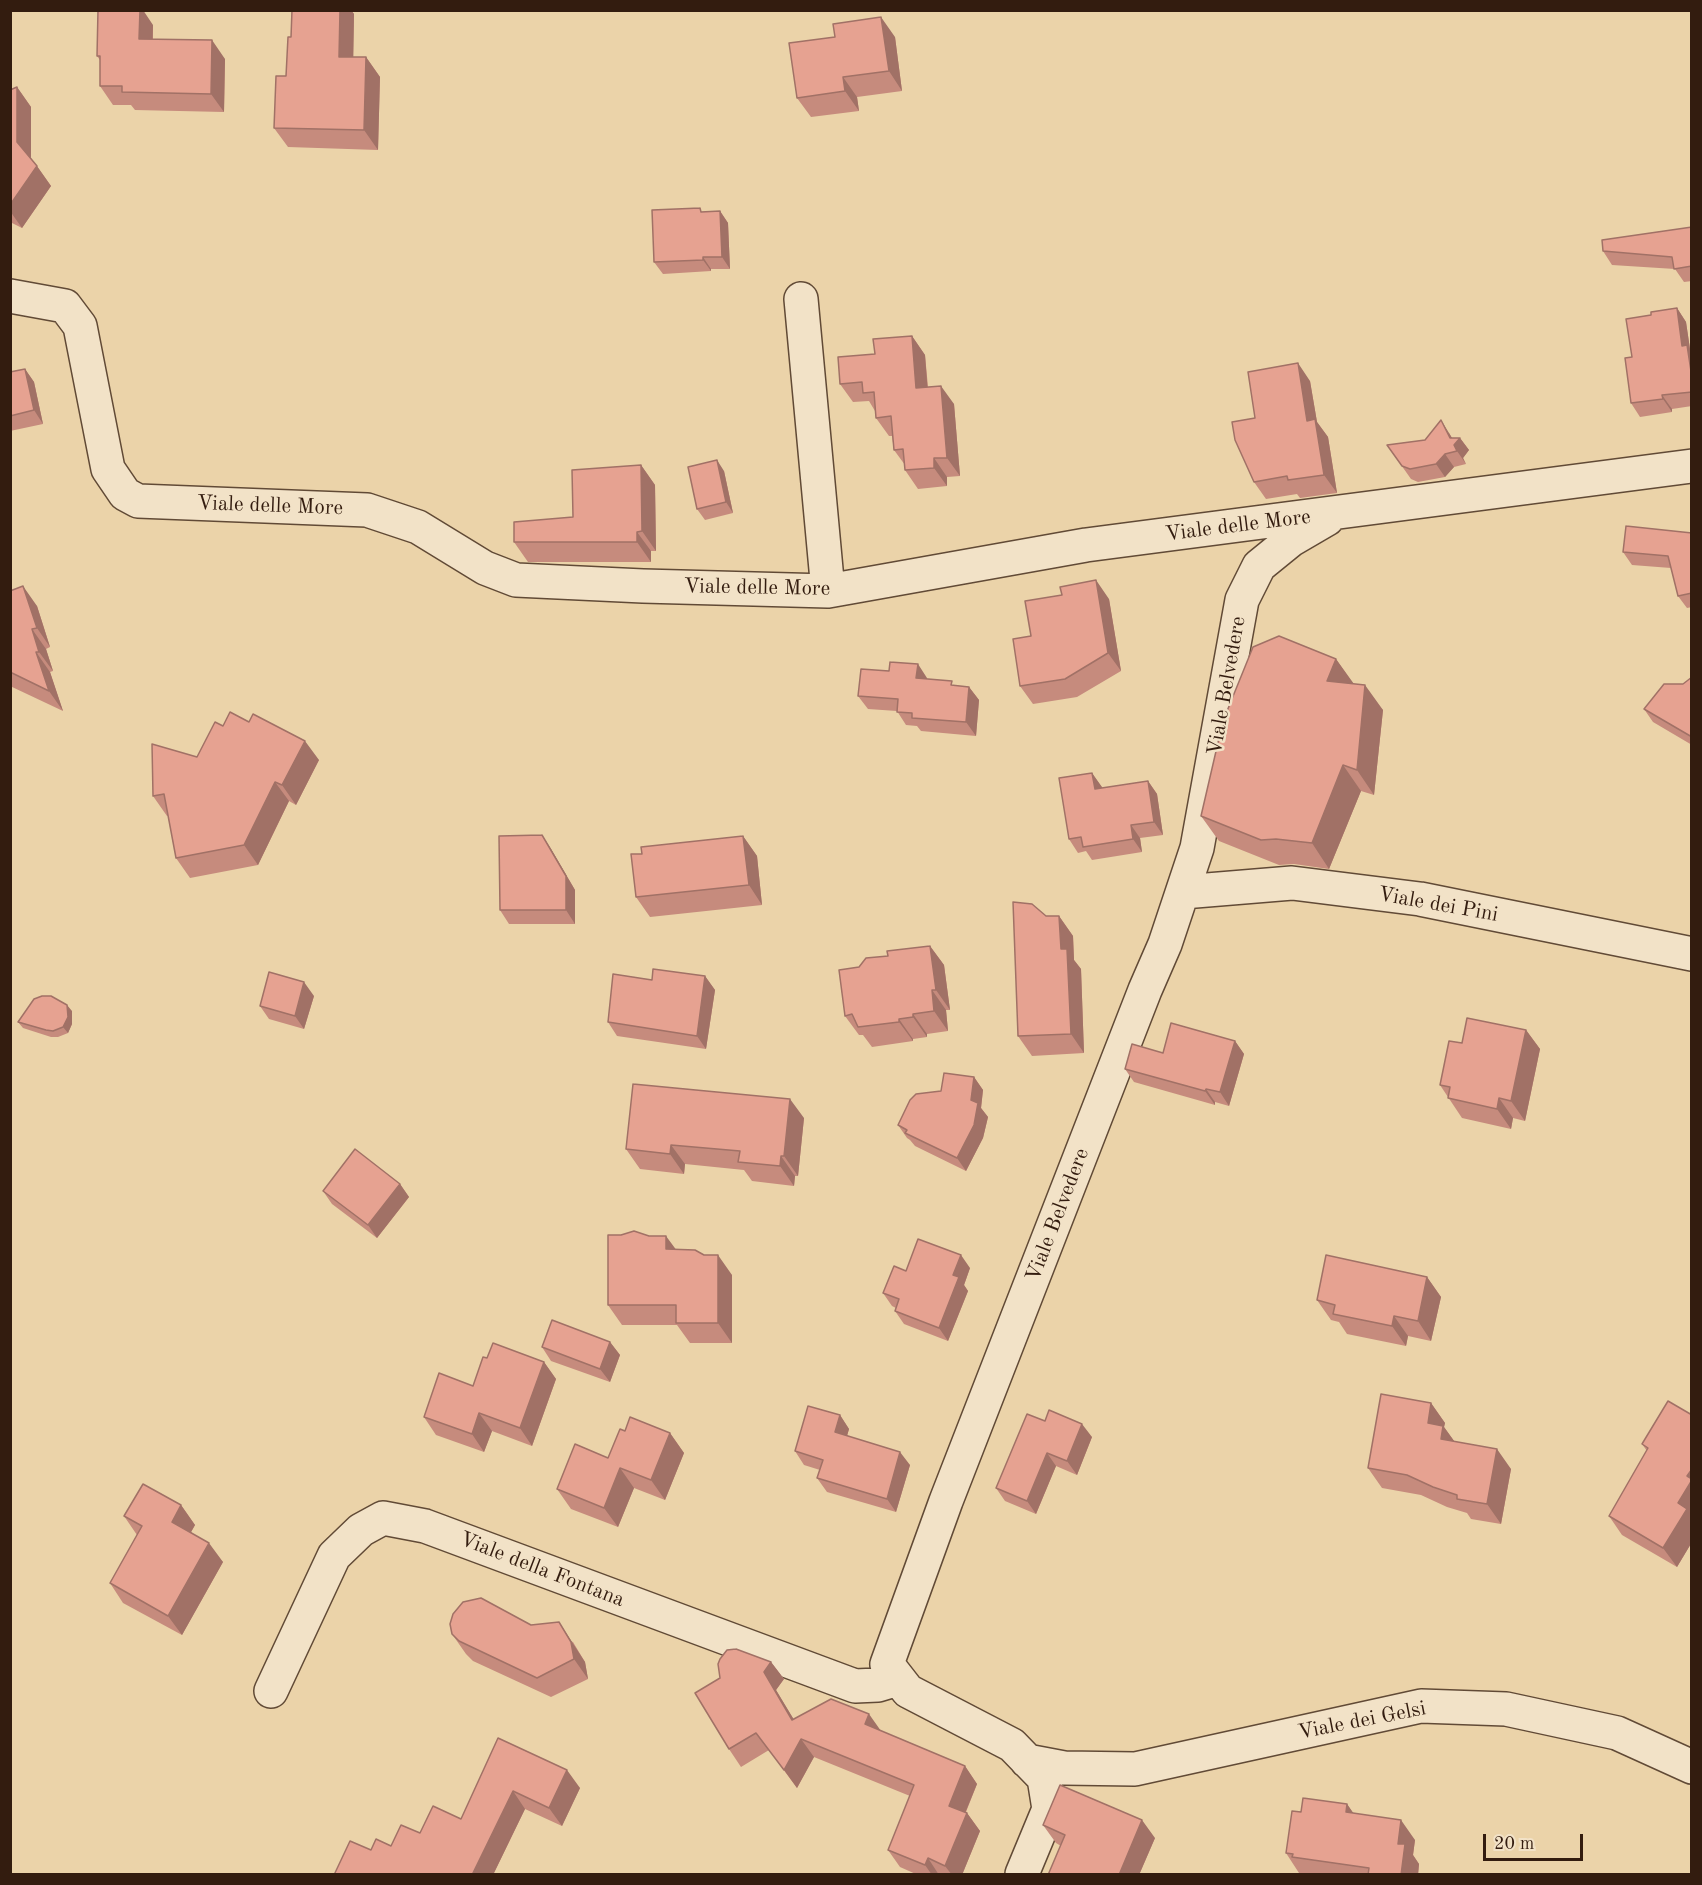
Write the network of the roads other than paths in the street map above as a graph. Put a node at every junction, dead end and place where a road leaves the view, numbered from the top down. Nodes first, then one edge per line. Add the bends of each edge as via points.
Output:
1 (10, 296) edge
2 (801, 299) dead end
3 (1692, 466) edge
4 (1340, 513) junction
5 (828, 591) junction
6 (1183, 892) junction
7 (1692, 954) edge
8 (898, 1679) junction
9 (272, 1691) dead end
10 (1027, 1761) junction
11 (1692, 1767) edge
12 (1022, 1875) edge

1 - 5 street, Viale delle More via 65,306 80,326 108,469 125,494 138,501 367,510 418,527 485,568 516,580
2 - 5 street
3 - 4 street, Viale delle More
4 - 5 street, Viale delle More via 1086,545
4 - 6 street, Viale Belvedere via 1292,540 1259,566 1242,600 1202,826
6 - 7 street, Viale dei Pini via 1292,883 1420,899
6 - 8 street, Viale Belvedere via 887,1664
8 - 9 street, Viale della Fontana via 855,1686 425,1526 383,1518 361,1530 334,1556
8 - 10 street via 908,1691 1012,1745
10 - 11 street, Viale dei Gelsi via 1064,1768 1135,1769 1421,1706 1506,1710 1617,1733
10 - 12 street via 1044,1778 1049,1809

